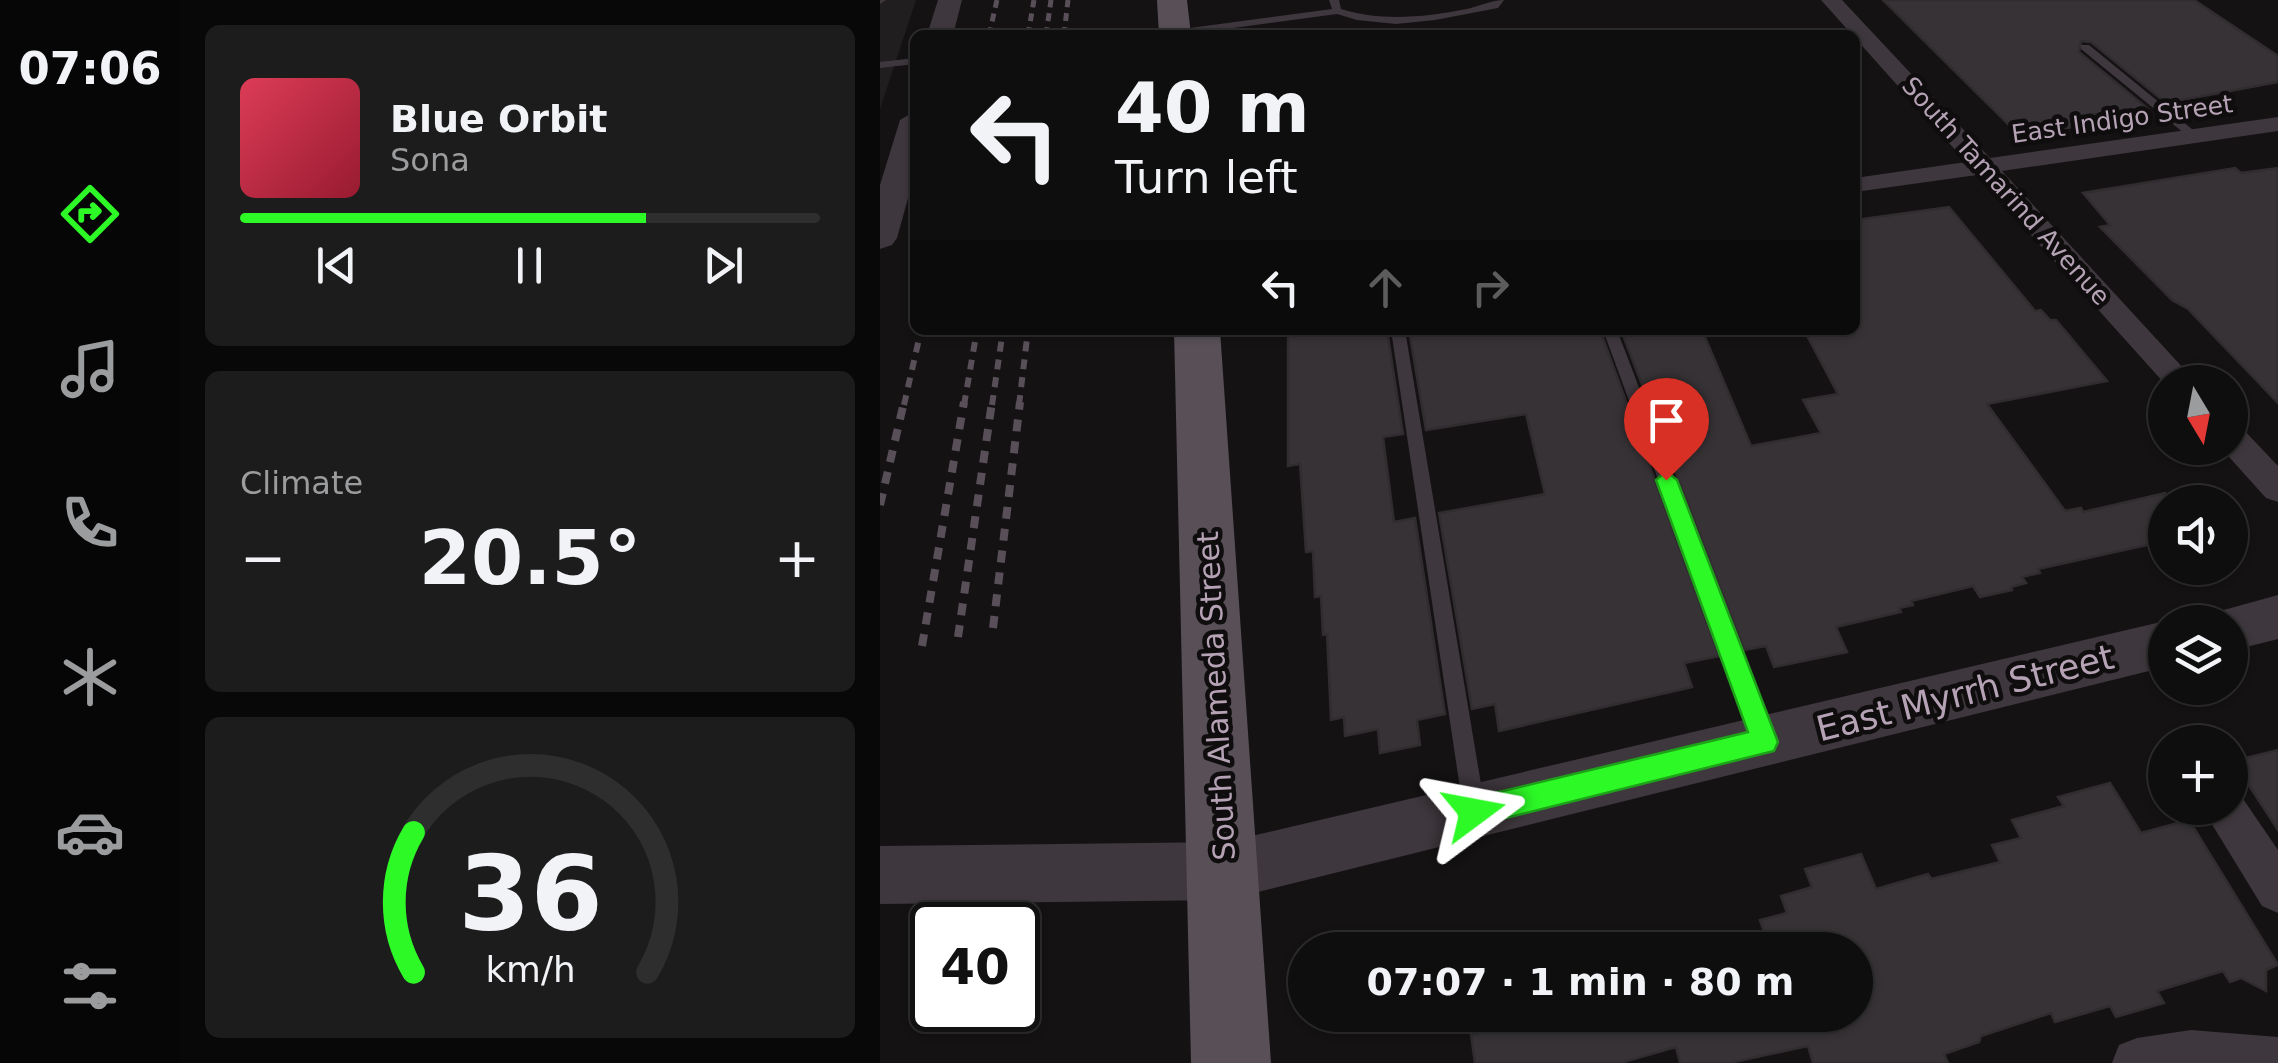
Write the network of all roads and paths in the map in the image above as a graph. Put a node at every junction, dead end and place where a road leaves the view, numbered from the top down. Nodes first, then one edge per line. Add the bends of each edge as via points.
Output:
1 (950, 0) edge
2 (1172, 0) edge
3 (1447, 0) edge
4 (1500, 0) edge
5 (1831, 0) edge
6 (1336, 6) edge
7 (1455, 14) junction
8 (941, 30) edge
9 (1175, 30) edge
10 (1198, 30) edge
11 (1859, 30) edge
12 (1860, 31) edge
13 (2085, 48) dead end
14 (910, 62) edge
15 (880, 65) edge
16 (2278, 124) edge
17 (2194, 136) junction
18 (910, 137) edge
19 (1984, 166) junction
20 (1860, 184) edge
21 (880, 238) edge
22 (1197, 335) edge
23 (1399, 335) edge
24 (1612, 335) edge
25 (2166, 365) edge
26 (2248, 456) edge
27 (2278, 488) edge
28 (2278, 617) edge
29 (2248, 624) edge
30 (2148, 648) edge
31 (1765, 742) junction
32 (1474, 812) junction
33 (2235, 825) edge
34 (1226, 871) junction
35 (880, 875) edge
36 (2278, 890) edge
37 (2278, 1062) edge
38 (1232, 1063) edge
39 (2137, 1063) edge

1 - 8 street
2 - 9 main road
3 - 7 lane
4 - 7 lane
5 - 11 street, South Tamarind Avenue
6 - 7 lane via 1364,21
6 - 10 lane
12 - 19 street, South Tamarind Avenue
13 - 17 lane
14 - 15 lane
16 - 17 street, East Indigo Street
17 - 19 street, East Indigo Street
18 - 21 street
19 - 20 street, East Indigo Street
19 - 25 street, South Tamarind Avenue
22 - 34 main road, South Alameda Street
23 - 32 lane
24 - 31 lane
26 - 27 street
28 - 29 street
30 - 31 street, East Myrrh Street
31 - 32 street, East Myrrh Street
32 - 34 street, East Myrrh Street
33 - 36 street
34 - 35 street, East Myrrh Street
34 - 38 main road, South Alameda Street
37 - 39 street via 2191,1055

